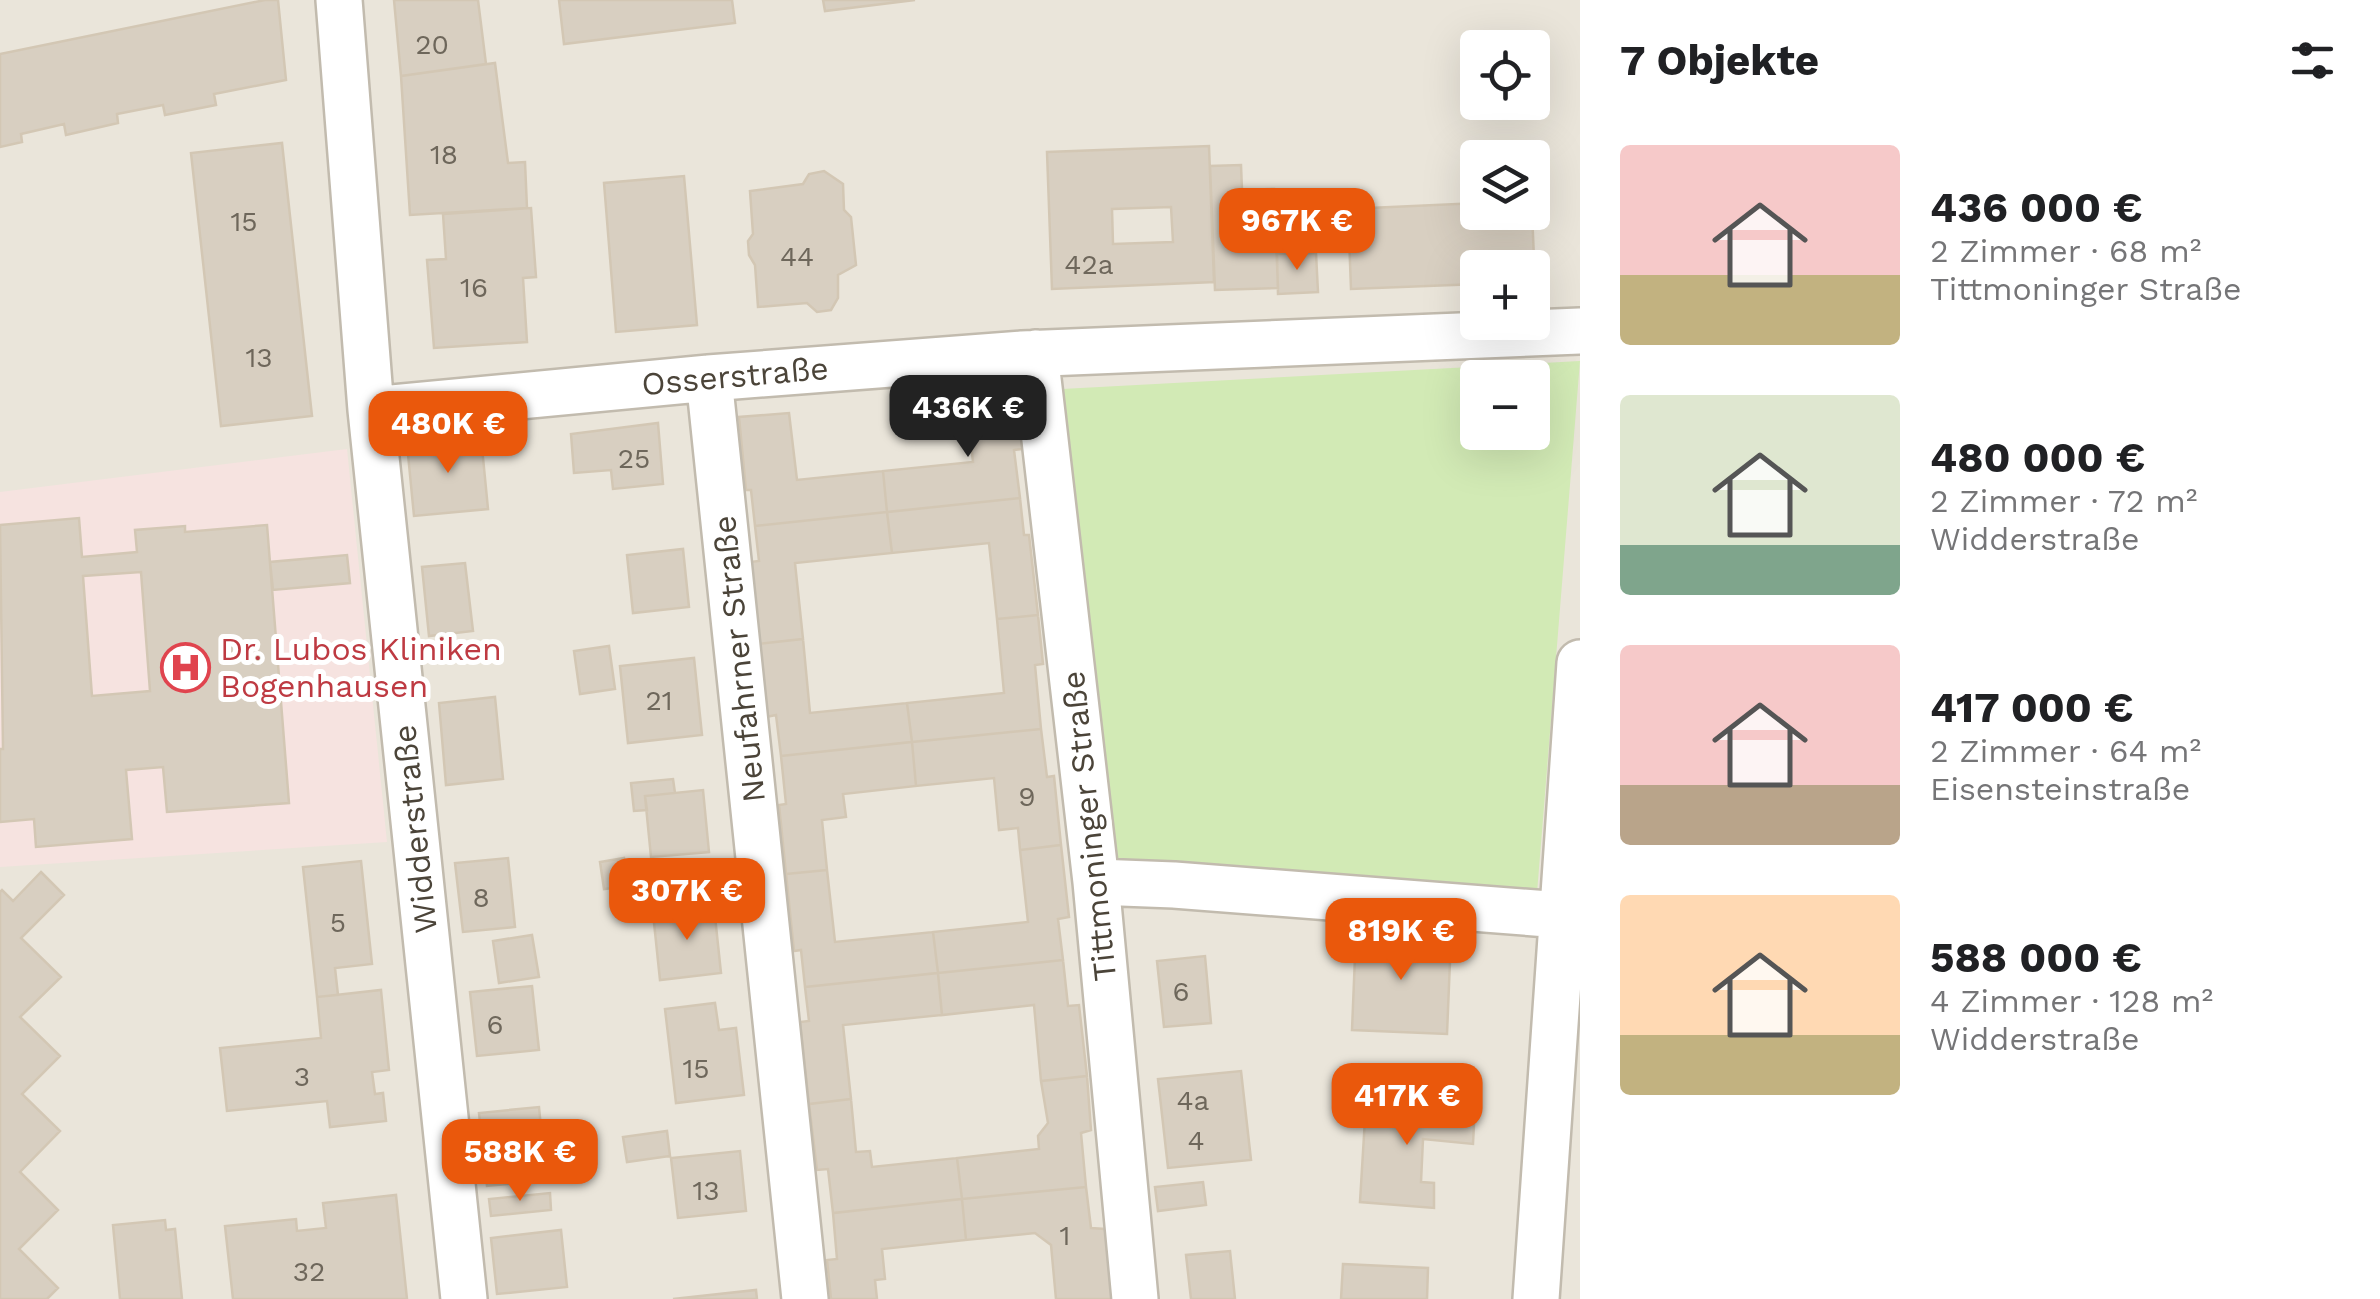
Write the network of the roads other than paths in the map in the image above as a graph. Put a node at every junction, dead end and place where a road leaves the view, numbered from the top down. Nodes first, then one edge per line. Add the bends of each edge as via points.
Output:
1 (339, 0) edge
2 (1580, 331) edge
3 (1035, 354) junction
4 (709, 378) junction
5 (371, 410) junction
6 (1580, 663) edge
7 (1096, 882) junction
8 (1560, 914) junction
9 (464, 1299) edge
10 (805, 1299) edge
11 (1136, 1299) edge
12 (1536, 1299) edge

1 - 5 street, Widderstraße
2 - 3 street, Osserstraße
3 - 4 street, Osserstraße
3 - 7 street, Tittmoninger Straße
4 - 5 street, Osserstraße
4 - 10 street, Neufahrner Straße
5 - 9 street, Widderstraße
6 - 8 street
7 - 8 street
7 - 11 street, Tittmoninger Straße
8 - 12 street

